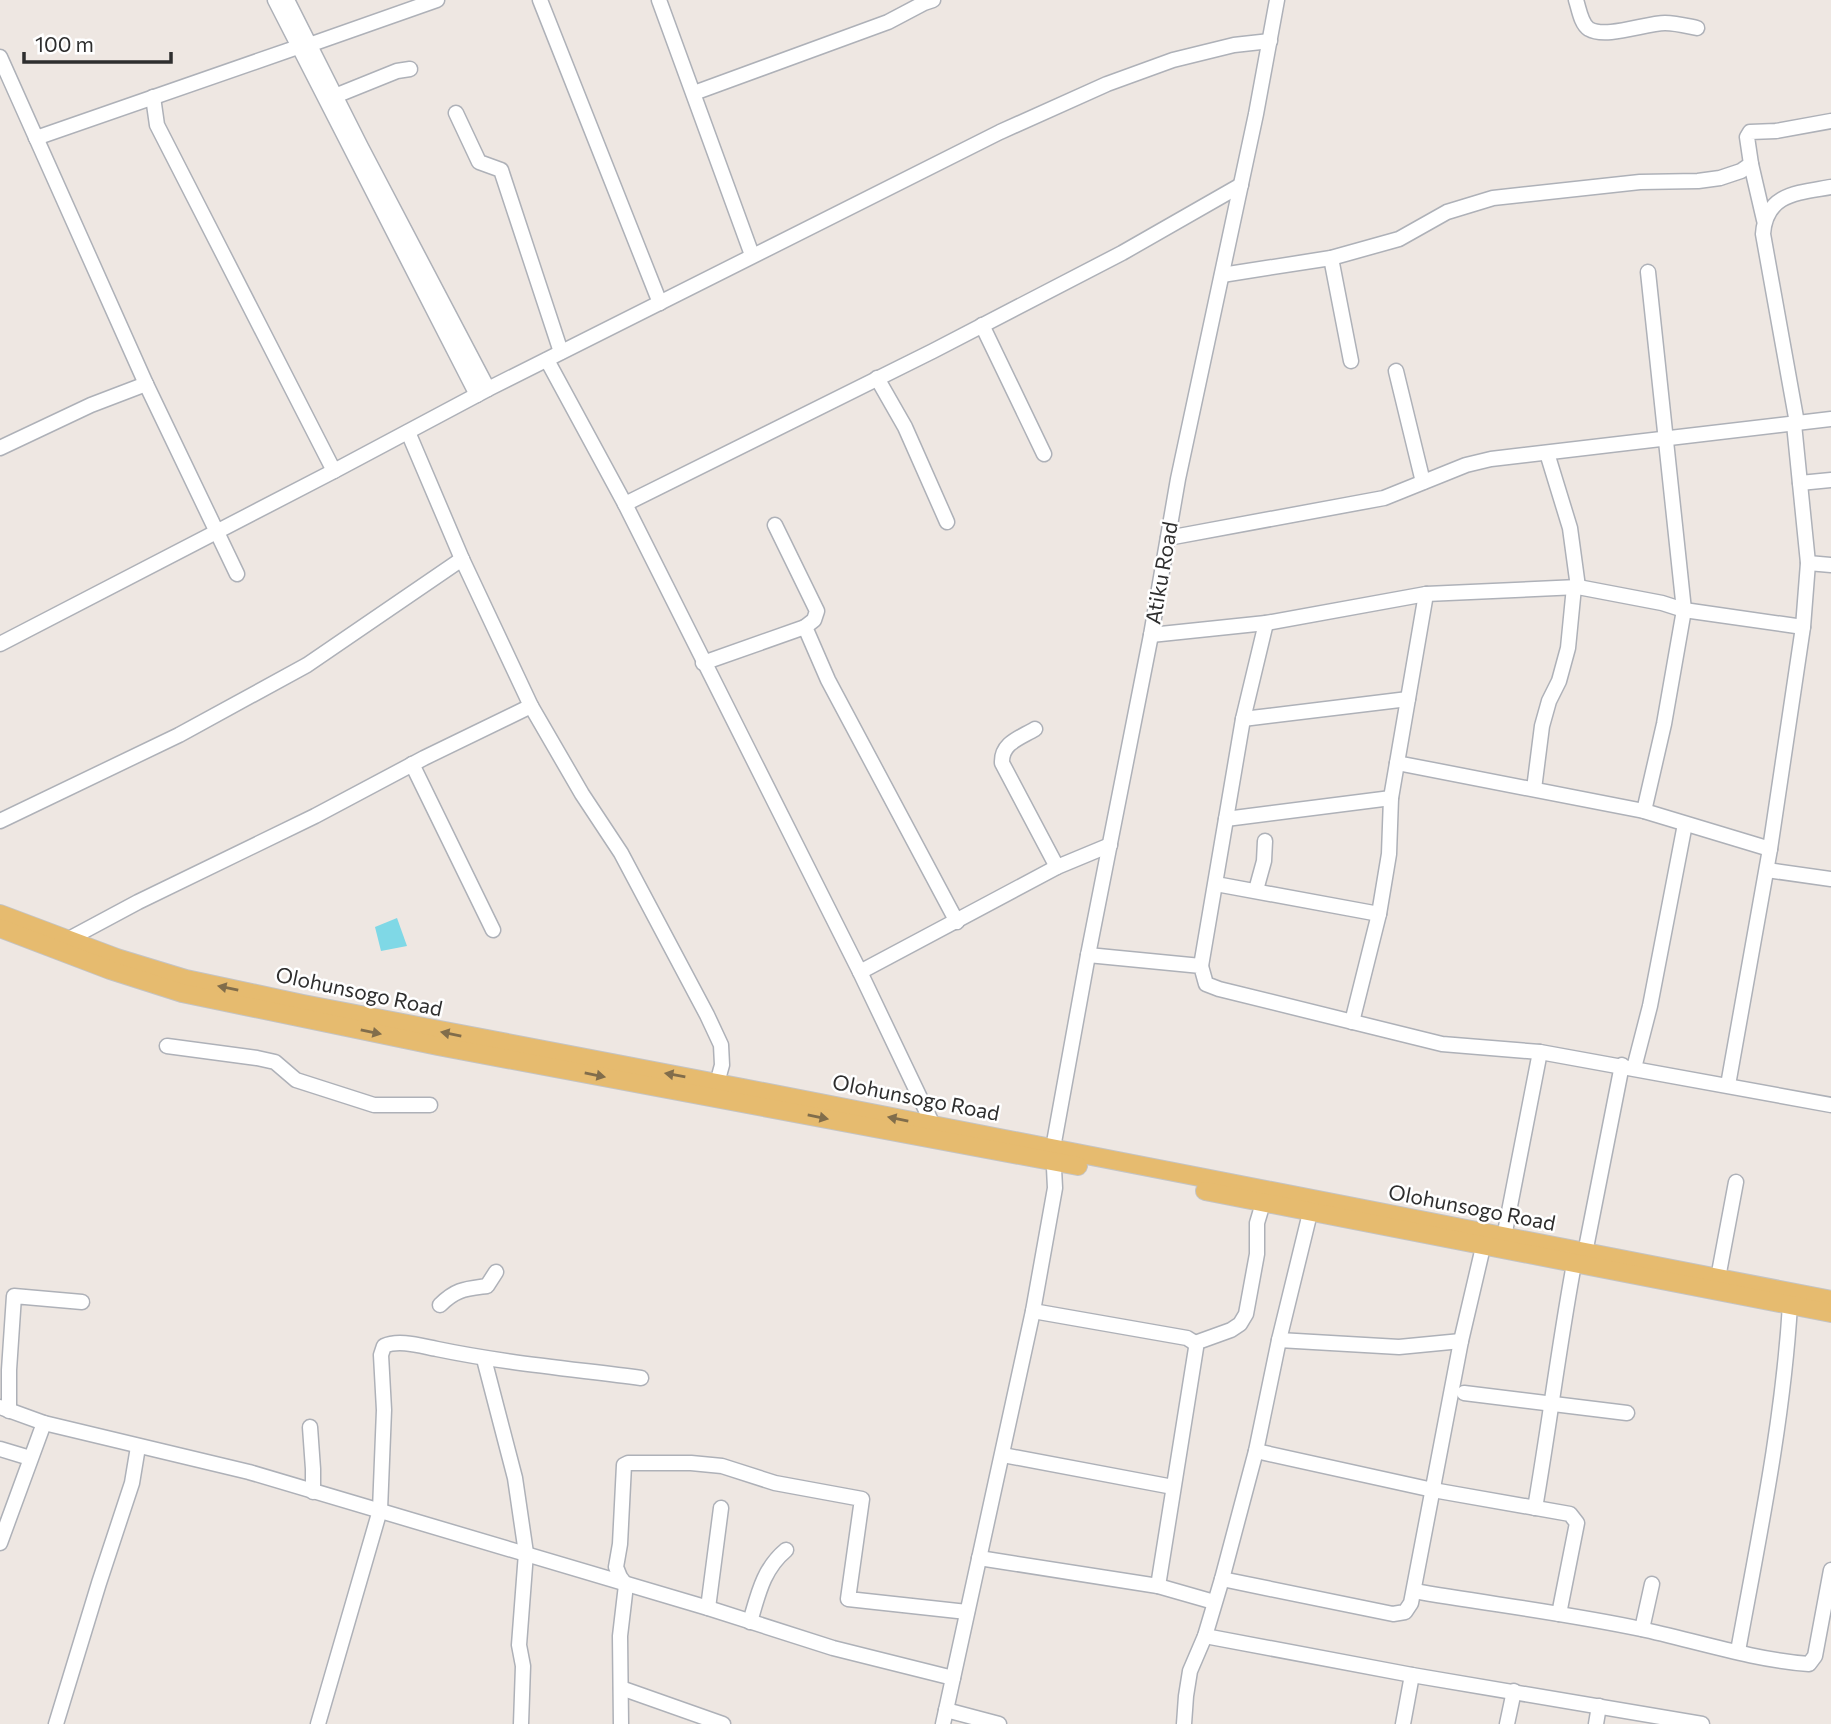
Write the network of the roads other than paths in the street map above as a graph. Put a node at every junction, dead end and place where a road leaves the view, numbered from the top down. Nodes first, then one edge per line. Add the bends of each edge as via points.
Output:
1 (275, 0) edge
2 (287, 0) edge
3 (437, 0) edge
4 (540, 0) edge
5 (659, 0) edge
6 (933, 0) edge
7 (1277, 0) edge
8 (1576, 0) edge
9 (1697, 28) dead end
10 (1270, 41) junction
11 (304, 46) junction
12 (0, 57) edge
13 (410, 69) dead end
14 (694, 93) junction
15 (335, 96) junction
16 (153, 97) junction
17 (135, 104) junction
18 (456, 113) dead end
19 (1831, 121) edge
20 (157, 125) junction
21 (36, 138) junction
22 (1751, 164) junction
23 (1241, 185) junction
24 (1831, 188) edge
25 (1764, 219) junction
26 (752, 255) junction
27 (1331, 258) junction
28 (1647, 272) dead end
29 (1222, 275) junction
30 (660, 303) junction
31 (982, 325) junction
32 (561, 352) junction
33 (547, 360) junction
34 (1351, 361) dead end
35 (1396, 371) dead end
36 (877, 378) junction
37 (146, 383) junction
38 (483, 392) junction
39 (1831, 419) edge
40 (1795, 424) junction
41 (408, 432) junction
42 (1666, 438) junction
43 (0, 448) edge
44 (1547, 453) junction
45 (1044, 454) dead end
46 (334, 471) junction
47 (1831, 480) edge
48 (1423, 482) junction
49 (1800, 483) junction
50 (625, 504) junction
51 (947, 522) dead end
52 (775, 525) dead end
53 (218, 531) junction
54 (1168, 538) junction
55 (462, 559) junction
56 (1808, 563) junction
57 (1831, 565) edge
58 (237, 574) dead end
59 (1576, 587) junction
60 (1426, 594) junction
61 (1684, 611) junction
62 (1266, 623) junction
63 (805, 627) junction
64 (1804, 627) junction
65 (1151, 635) junction
66 (0, 644) edge
67 (703, 663) junction
68 (1408, 699) junction
69 (531, 706) junction
70 (1243, 719) junction
71 (1035, 730) dead end
72 (1397, 763) junction
73 (412, 764) junction
74 (1534, 789) junction
75 (1391, 798) junction
76 (1644, 811) junction
77 (1226, 820) junction
78 (0, 821) edge
79 (1685, 824) junction
80 (1265, 841) dead end
81 (1110, 845) junction
82 (1770, 849) junction
83 (1057, 867) junction
84 (1767, 870) junction
85 (1831, 879) edge
86 (1216, 884) junction
87 (1256, 890) junction
88 (0, 914) edge
89 (1379, 914) junction
90 (957, 922) junction
91 (0, 928) edge
92 (493, 930) dead end
93 (69, 939) junction
94 (1088, 955) junction
95 (1201, 966) junction
96 (860, 972) junction
97 (301, 1011) junction
98 (1352, 1022) junction
99 (167, 1046) dead end
100 (1540, 1052) junction
101 (1628, 1067) junction
102 (717, 1083) junction
103 (1728, 1085) junction
104 (430, 1105) dead end
105 (1831, 1105) edge
106 (933, 1125) junction
107 (1053, 1154) junction
108 (1736, 1182) dead end
109 (1263, 1203) junction
110 (1310, 1213) junction
111 (1504, 1237) junction
112 (1483, 1247) junction
113 (1580, 1258) junction
114 (496, 1272) dead end
115 (1718, 1278) junction
116 (1831, 1300) edge
117 (82, 1302) dead end
118 (440, 1305) dead end
119 (1790, 1305) junction
120 (1033, 1311) junction
121 (1831, 1313) edge
122 (1279, 1339) junction
123 (1461, 1341) junction
124 (1195, 1343) junction
125 (484, 1359) junction
126 (641, 1378) dead end
127 (1464, 1393) dead end
128 (1552, 1403) junction
129 (5, 1409) edge
130 (1627, 1413) dead end
131 (44, 1423) junction
132 (310, 1427) dead end
133 (138, 1447) junction
134 (0, 1449) edge
135 (1256, 1451) junction
136 (1003, 1455) junction
137 (30, 1458) junction
138 (1173, 1486) junction
139 (1433, 1490) junction
140 (313, 1492) junction
141 (721, 1508) dead end
142 (1535, 1508) junction
143 (380, 1510) junction
144 (0, 1543) edge
145 (786, 1550) dead end
146 (526, 1553) junction
147 (979, 1558) junction
148 (1831, 1570) edge
149 (1222, 1579) junction
150 (1651, 1584) dead end
151 (625, 1585) junction
152 (1158, 1586) junction
153 (1414, 1591) junction
154 (1214, 1602) junction
155 (708, 1608) junction
156 (967, 1612) junction
157 (1559, 1614) junction
158 (750, 1622) junction
159 (1642, 1629) junction
160 (1205, 1636) junction
161 (1738, 1651) junction
162 (1412, 1675) junction
163 (953, 1678) junction
164 (621, 1688) junction
165 (1514, 1691) junction
166 (1599, 1706) junction
167 (944, 1717) edge
168 (56, 1724) edge
169 (318, 1724) edge
170 (520, 1724) edge
171 (621, 1724) edge
172 (723, 1724) edge
173 (999, 1724) edge
174 (1184, 1724) edge
175 (1403, 1724) edge
176 (1507, 1724) edge
177 (1596, 1724) edge
178 (1702, 1724) edge

1 - 11 street
2 - 11 street
3 - 11 street
4 - 30 street
5 - 14 street
6 - 14 street via 888,22
7 - 10 street, Atiku Road
8 - 9 street via 1583,22 1595,31 1665,23
10 - 23 street, Atiku Road
10 - 26 street via 1173,60 1107,84
11 - 15 street
11 - 16 street
11 - 38 street
12 - 21 street
13 - 15 street
14 - 26 street
15 - 38 street
16 - 17 street
16 - 20 street
17 - 20 street
17 - 21 street
18 - 32 street via 479,162 501,170
19 - 22 street via 1750,132
20 - 46 street
21 - 37 street
22 - 25 street
22 - 27 street via 1720,178 1698,181 1640,182 1493,198 1447,212 1399,239
23 - 29 street, Atiku Road
23 - 31 street
24 - 25 street via 1790,194
25 - 40 street
26 - 30 street
27 - 29 street
27 - 34 street
28 - 42 street
29 - 54 street, Atiku Road
30 - 32 street
31 - 36 street
31 - 45 street
32 - 33 street
33 - 38 street
33 - 50 street
35 - 48 street
36 - 50 street
36 - 51 street via 905,427
37 - 43 street
37 - 53 street
38 - 41 street
39 - 40 street
40 - 42 street
40 - 49 street
41 - 46 street
41 - 55 street
42 - 44 street
42 - 61 street
44 - 48 street via 1491,459
44 - 59 street via 1570,528
46 - 53 street
47 - 49 street
48 - 54 street via 1384,498
49 - 56 street
50 - 67 street
52 - 63 street via 817,611
53 - 58 street
53 - 66 street
54 - 65 street, Atiku Road
55 - 69 street
55 - 78 street via 307,665 179,735
56 - 57 street
56 - 64 street
59 - 60 street
59 - 61 street
59 - 74 street via 1568,648 1542,726
60 - 62 street
60 - 68 street
61 - 64 street
61 - 76 street
62 - 65 street
62 - 70 street
63 - 67 street
63 - 90 street via 828,680
64 - 82 street
65 - 81 street, Atiku Road
67 - 96 street
68 - 70 street
68 - 72 street
69 - 73 street
69 - 102 street via 621,853 707,1015 721,1045
70 - 77 street
71 - 83 street via 1007,745 1002,763
72 - 74 street
72 - 75 street
73 - 92 street
73 - 93 street
74 - 76 street
75 - 77 street
75 - 89 street via 1389,854
76 - 79 street
77 - 86 street
79 - 82 street
79 - 101 street via 1650,1006
80 - 87 street
81 - 83 street
81 - 94 street, Atiku Road
82 - 84 street
83 - 90 street
84 - 85 street
84 - 103 street
86 - 87 street
86 - 95 street
87 - 89 street
88 - 93 main road, Olohunsogo Road
89 - 98 street
90 - 96 street
91 - 97 main road, Olohunsogo Road via 182,993
97 -> 93 main road, Olohunsogo Road via 117,958
94 - 95 street
94 - 107 street, Atiku Road
95 - 98 street via 1206,984
96 - 106 street
102 -> 97 main road, Olohunsogo Road
97 -> 107 main road, Olohunsogo Road via 438,1046
98 - 100 street via 1442,1044
99 - 104 street via 275,1062 296,1080 374,1105
100 - 101 street
100 - 111 street
101 - 103 street
101 - 113 street
106 -> 102 main road, Olohunsogo Road
103 - 105 street
106 - 107 main road, Olohunsogo Road
107 - 109 main road, Olohunsogo Road
107 - 111 main road, Olohunsogo Road via 1089,1157
107 - 120 street, Atiku Road via 1055,1188
108 - 115 street
109 - 110 main road, Olohunsogo Road
109 - 124 street via 1245,1314 1231,1330
110 - 112 main road, Olohunsogo Road
110 - 122 street
111 - 113 main road, Olohunsogo Road
112 - 113 main road, Olohunsogo Road
112 - 123 street
113 - 115 main road, Olohunsogo Road
113 - 119 main road, Olohunsogo Road
113 - 128 street via 1556,1361
114 - 118 street via 486,1286 452,1293
115 - 116 main road, Olohunsogo Road
117 - 129 street via 14,1296
119 - 121 main road, Olohunsogo Road
119 - 161 street via 1776,1438
120 - 124 street
120 - 136 street, Atiku Road
122 - 123 street via 1399,1347
122 - 135 street
123 - 139 street
124 - 138 street
125 - 126 street
125 - 143 street via 416,1345 392,1342 384,1346
125 - 146 street via 515,1478
127 - 128 street
128 - 130 street
128 - 142 street
129 - 131 street
131 - 133 street
131 - 137 street
132 - 140 street
133 - 140 street
133 - 168 street via 132,1483
134 - 137 street
135 - 139 street
135 - 149 street
136 - 138 street
136 - 147 street, Atiku Road
137 - 144 street
138 - 152 street
139 - 142 street
139 - 153 street
140 - 143 street
141 - 155 street
142 - 157 street via 1570,1514 1577,1523
143 - 146 street
143 - 169 street
145 - 158 street via 763,1579
146 - 151 street
146 - 170 street via 519,1645 523,1666
147 - 152 street
147 - 156 street, Atiku Road
148 - 161 street via 1815,1656 1809,1664
149 - 153 street via 1393,1614 1405,1612
149 - 154 street
150 - 159 street
151 - 155 street
151 - 156 street via 616,1567 624,1465 722,1465 775,1483 862,1499 848,1599
151 - 164 street
152 - 154 street
153 - 157 street
154 - 160 street
155 - 158 street
156 - 163 street, Atiku Road
157 - 159 street
158 - 163 street
159 - 161 street
160 - 162 street
160 - 174 street via 1190,1671
162 - 165 street
162 - 175 street
163 - 167 street, Atiku Road
164 - 171 street
164 - 172 street
165 - 166 street
165 - 176 street
166 - 177 street
166 - 178 street
167 - 173 street

